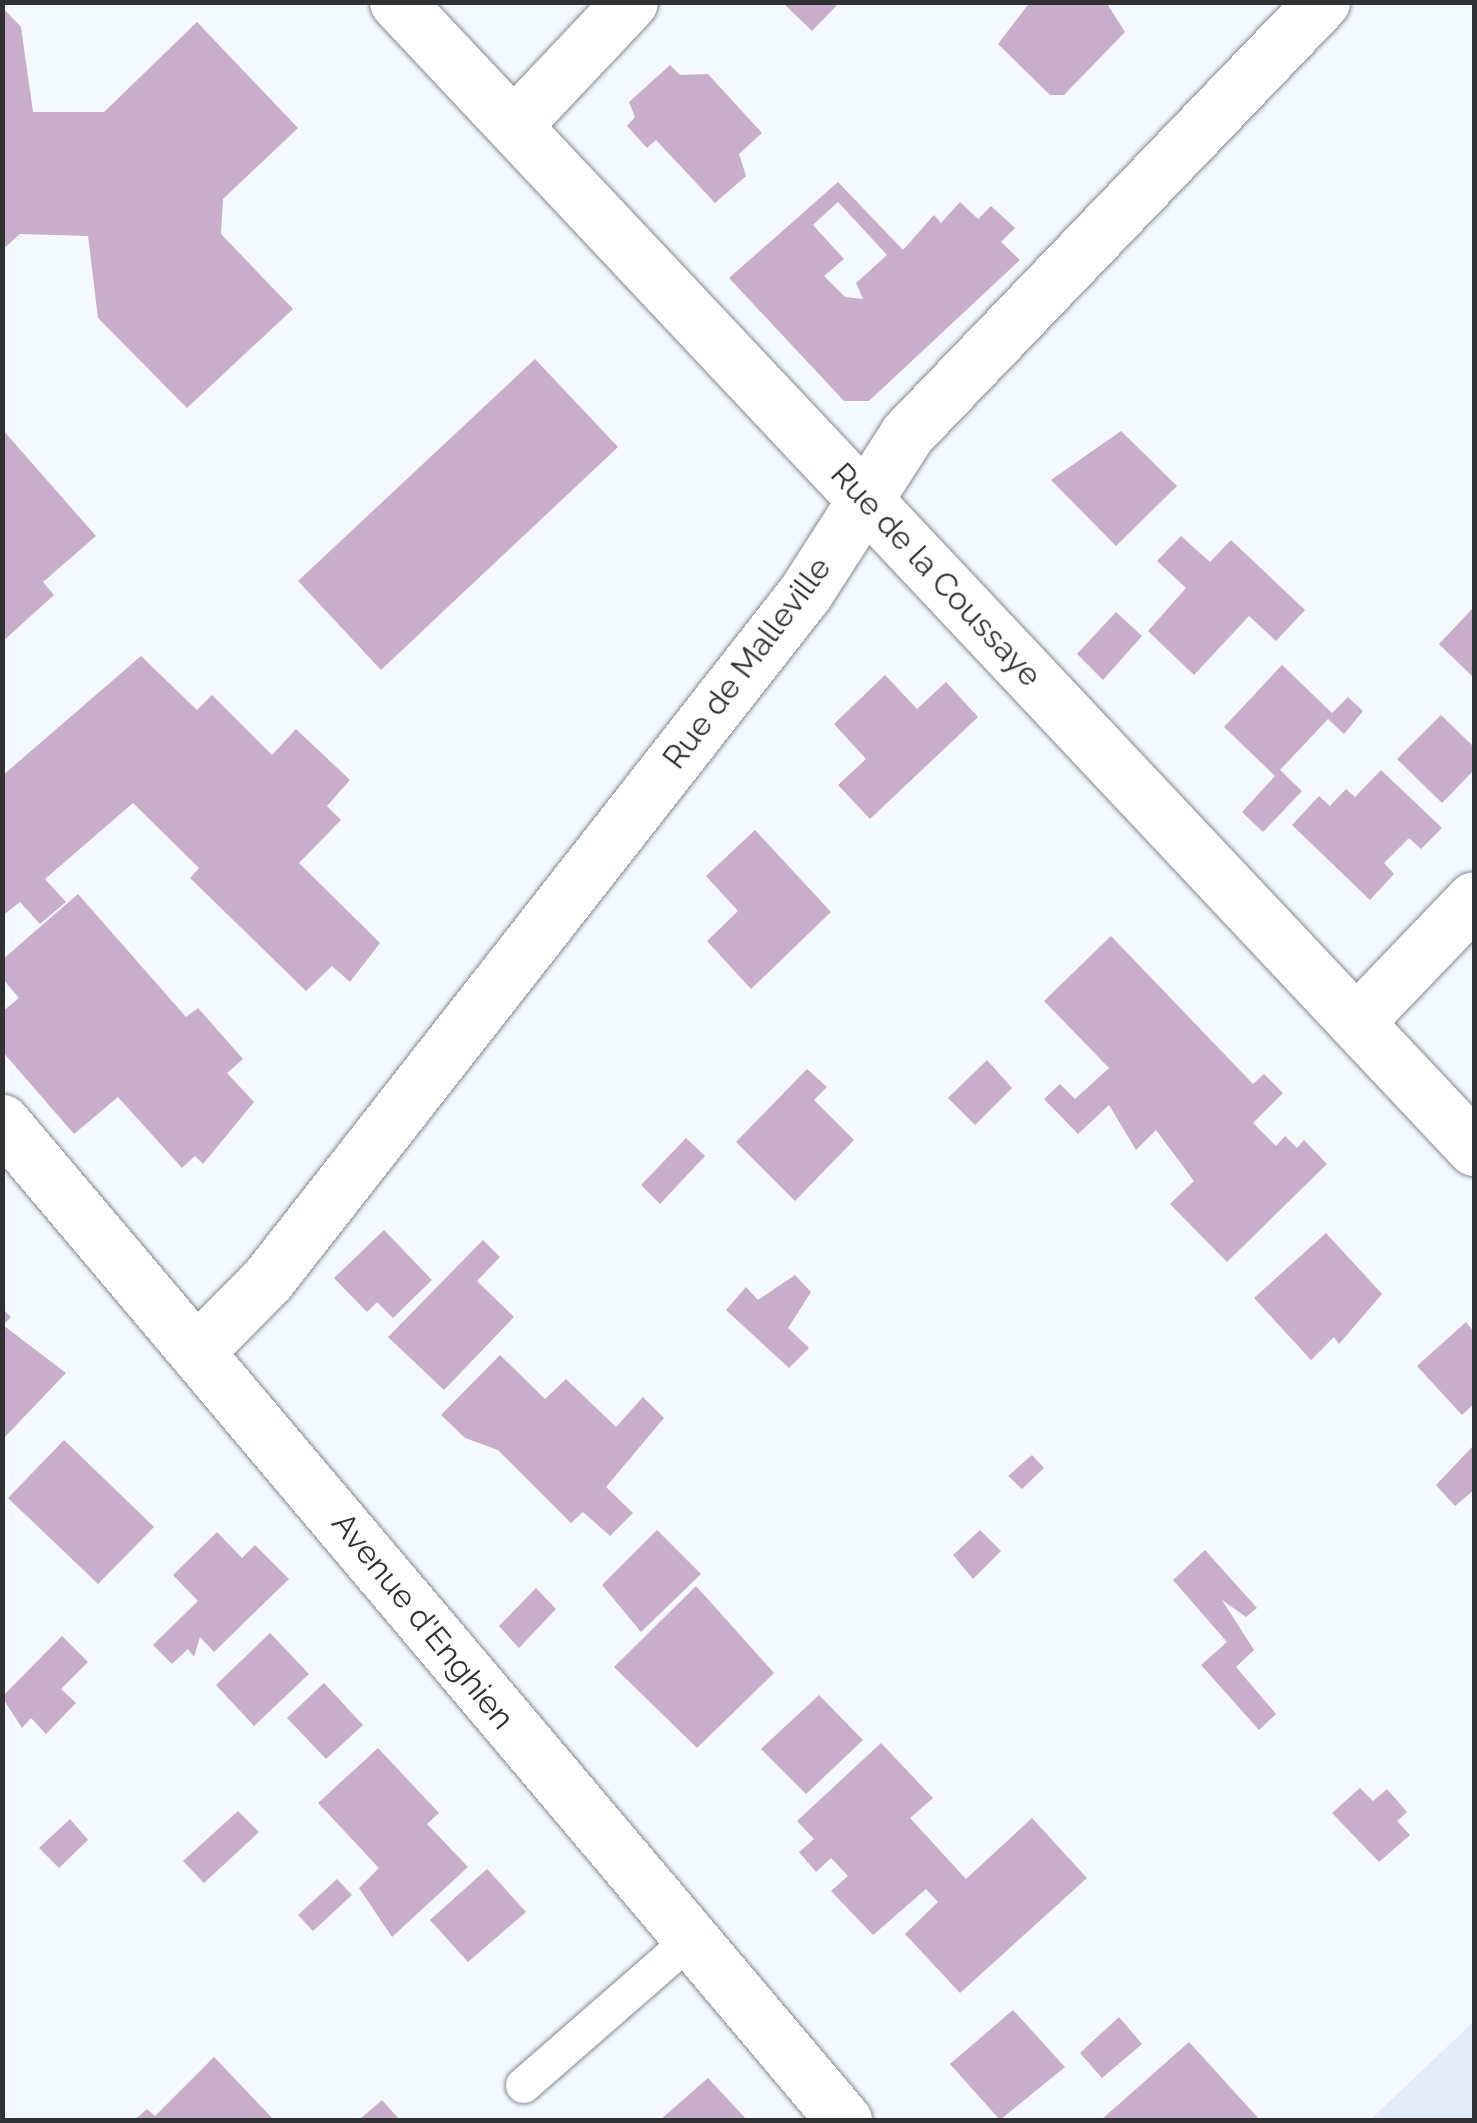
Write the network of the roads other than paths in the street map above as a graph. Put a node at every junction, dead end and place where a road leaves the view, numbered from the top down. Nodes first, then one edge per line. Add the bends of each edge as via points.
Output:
1 (397, 2) edge
2 (630, 2) edge
3 (1322, 2) edge
4 (514, 125) junction
5 (865, 500) junction
6 (1474, 899) edge
7 (1356, 1022) junction
8 (2, 1122) edge
9 (1474, 1148) edge
10 (199, 1349) junction
11 (688, 1941) junction
12 (523, 2084) dead end
13 (844, 2120) edge

1 - 4 street, Rue de la Coussaye
2 - 4 street
3 - 5 street, Rue de Malleville via 907,434
4 - 5 street, Rue de la Coussaye
5 - 7 street, Rue de la Coussaye
5 - 10 street, Rue de Malleville via 792,609 305,1232
6 - 7 street
7 - 9 street, Rue de la Coussaye
8 - 10 street, Avenue d'Enghien
10 - 11 street, Avenue d'Enghien
11 - 12 lane
11 - 13 street, Avenue d'Enghien

